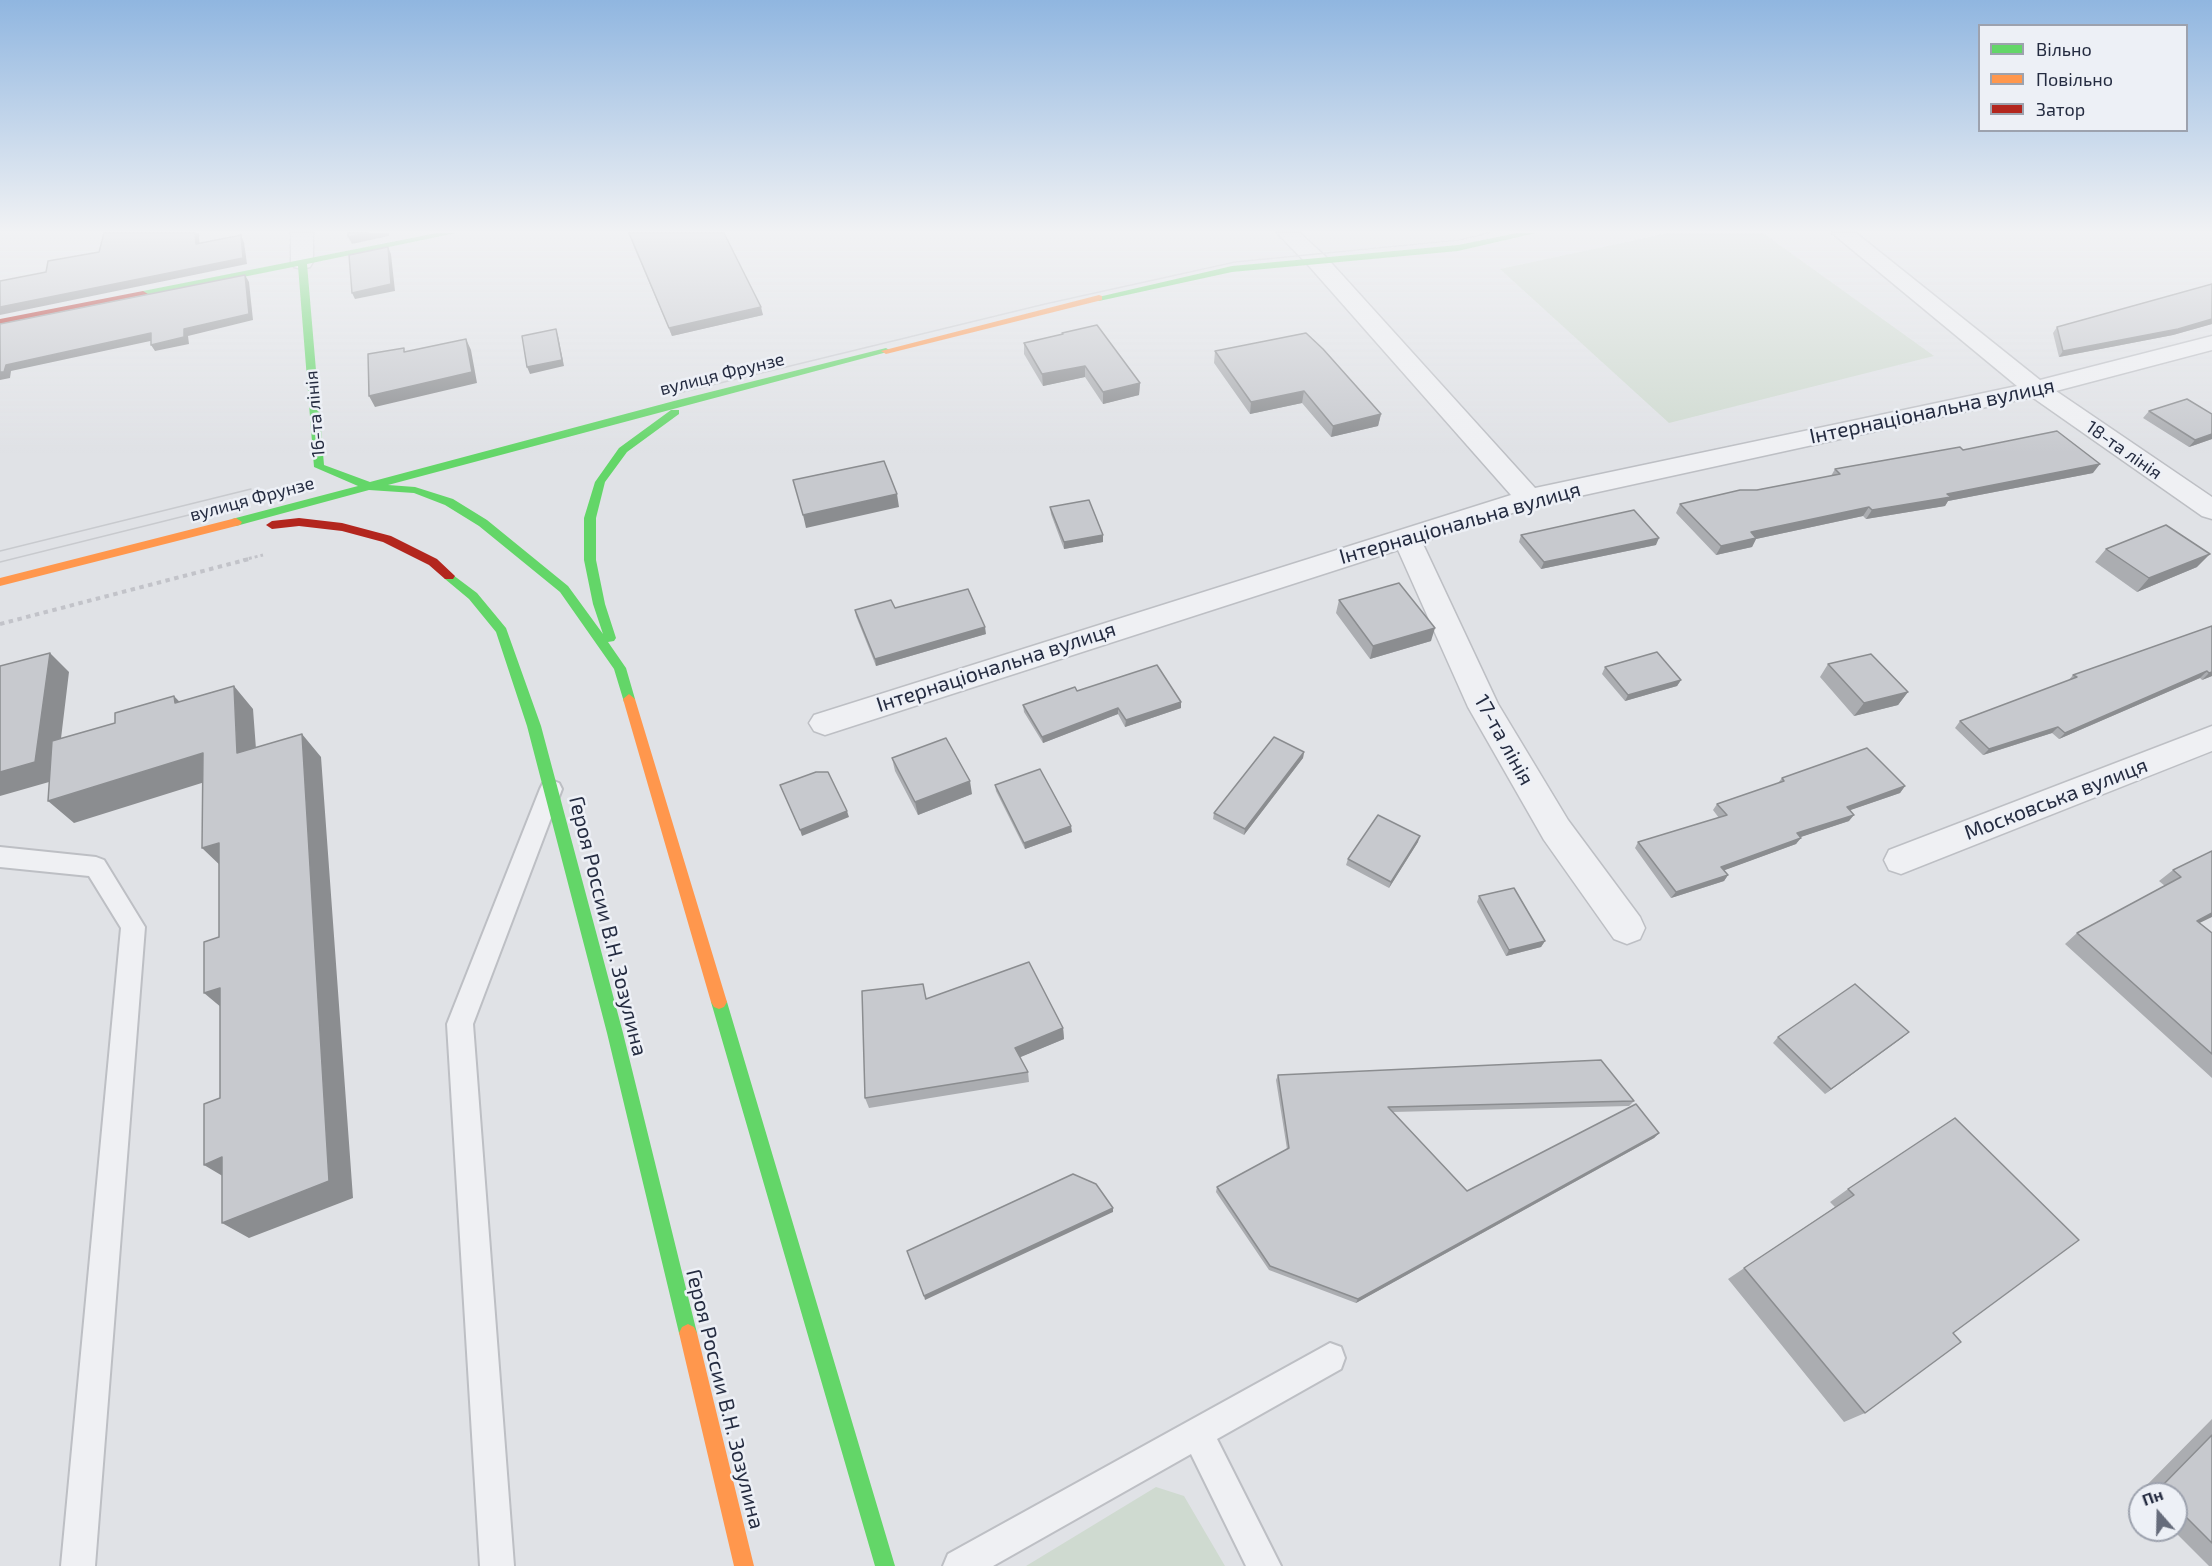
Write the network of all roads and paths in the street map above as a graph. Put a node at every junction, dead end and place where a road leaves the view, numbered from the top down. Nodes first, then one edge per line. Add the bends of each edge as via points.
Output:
1 (80, 306) edge
2 (306, 306) edge
3 (1062, 306) edge
4 (1357, 306) edge
5 (1933, 306) edge
6 (0, 322) edge
7 (2212, 343) edge
8 (2036, 389) junction
9 (694, 400) junction
10 (372, 487) junction
11 (1529, 498) junction
12 (2212, 510) edge
13 (198, 531) junction
14 (1406, 537) junction
15 (267, 554) dead end
16 (0, 582) edge
17 (0, 624) edge
18 (620, 668) junction
19 (825, 723) dead end
20 (2212, 738) edge
21 (551, 789) junction
22 (0, 857) edge
23 (1900, 860) dead end
24 (1627, 928) dead end
25 (1330, 1358) dead end
26 (1197, 1433) junction
27 (78, 1566) edge
28 (496, 1566) edge
29 (744, 1566) edge
30 (885, 1566) edge
31 (960, 1566) edge
32 (1264, 1566) edge

1 - 6 main road
2 - 10 main road, 16-та лінія via 319,467
3 - 9 main road, вулиця Фрунзе
4 - 11 street
5 - 8 street, 18-та лінія
7 - 8 street, Інтернаціональна вулиця
8 - 11 street, Інтернаціональна вулиця
8 - 12 street, 18-та лінія
9 - 10 main road, вулиця Фрунзе
9 - 18 main road via 623,450 600,482 590,518 590,560 599,604
10 - 13 main road, вулиця Фрунзе
10 - 18 main road via 415,490 449,502 483,524 564,589
11 - 14 street, Інтернаціональна вулиця
13 - 16 main road, вулиця Фрунзе
13 - 21 main road, Героя России В.Н. Зозулина via 299,522 342,527 387,539 433,562 473,596 502,631
14 - 19 street, Інтернаціональна вулиця
14 - 24 street, 17-та лінія via 1484,707 1556,830
15 - 17 path
18 - 30 main road
20 - 23 street, Московська вулиця
21 - 28 lane via 460,1024
21 - 29 main road, Героя России В.Н. Зозулина via 615,1034
22 - 27 lane via 96,867 133,927
25 - 26 lane
26 - 31 lane
26 - 32 lane

